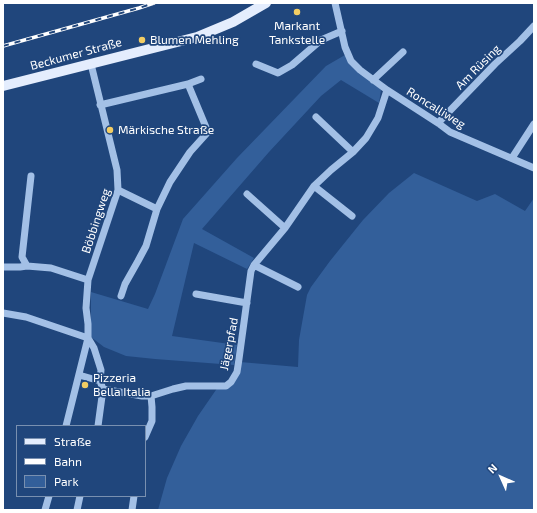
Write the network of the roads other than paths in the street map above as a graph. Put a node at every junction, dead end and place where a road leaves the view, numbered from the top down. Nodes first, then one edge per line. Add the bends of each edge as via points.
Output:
1 (266, 3) edge
2 (335, 3) edge
3 (534, 26) edge
4 (342, 31) junction
5 (403, 52) dead end
6 (91, 64) junction
7 (256, 64) dead end
8 (201, 79) dead end
9 (373, 80) junction
10 (188, 84) junction
11 (3, 86) edge
12 (387, 90) junction
13 (100, 105) junction
14 (316, 117) dead end
15 (438, 123) junction
16 (534, 124) edge
17 (353, 152) junction
18 (512, 158) junction
19 (534, 168) edge
20 (31, 176) dead end
21 (314, 186) junction
22 (118, 190) junction
23 (247, 194) dead end
24 (157, 209) junction
25 (352, 216) dead end
26 (285, 228) junction
27 (254, 265) junction
28 (27, 266) junction
29 (3, 267) edge
30 (88, 280) junction
31 (298, 287) dead end
32 (196, 294) dead end
33 (121, 296) dead end
34 (247, 303) junction
35 (3, 313) edge
36 (88, 338) junction
37 (79, 375) junction
38 (100, 381) junction
39 (103, 389) junction
40 (151, 396) junction
41 (66, 425) edge
42 (98, 425) edge
43 (146, 435) edge
44 (49, 497) edge
45 (80, 497) edge
46 (134, 497) edge
47 (45, 510) edge
48 (77, 510) edge
49 (132, 510) edge

1 - 6 main road, Beckumer Straße via 233,22 197,37
2 - 4 street, Roncalliweg
3 - 15 street, Am Rüsing
4 - 7 street via 321,40 292,65 278,73
4 - 9 street, Roncalliweg via 351,61
5 - 9 street
6 - 11 main road, Beckumer Straße
6 - 13 street, Böbbingweg
8 - 10 street
9 - 12 street, Roncalliweg
10 - 13 street
10 - 24 street via 208,132 190,152 170,182
12 - 15 street, Roncalliweg
12 - 17 street, Jägerpfad via 378,118 366,138
13 - 22 street, Böbbingweg via 117,170
14 - 17 street
15 - 18 street, Roncalliweg via 450,132
16 - 18 street
17 - 21 street, Jägerpfad
18 - 19 street, Roncalliweg
20 - 28 street via 22,257
21 - 25 street
21 - 26 street, Jägerpfad
22 - 24 street
22 - 30 street, Böbbingweg
23 - 26 street
24 - 33 street via 146,246
26 - 27 street, Jägerpfad
27 - 31 street
27 - 34 street, Jägerpfad
28 - 29 street
28 - 30 street via 51,268
30 - 36 street, Böbbingweg
32 - 34 street, Jägerpfad
34 - 40 street, Jägerpfad via 236,372 231,382 226,386 186,386
35 - 36 street
36 - 37 street, Böbbingweg
36 - 38 street, Böbbingweg via 101,370
37 - 38 street
37 - 41 street, Böbbingweg
38 - 39 street, Böbbingweg
39 - 40 street
39 - 42 street
40 - 43 street via 152,421
44 - 47 street
45 - 48 street
46 - 49 street

